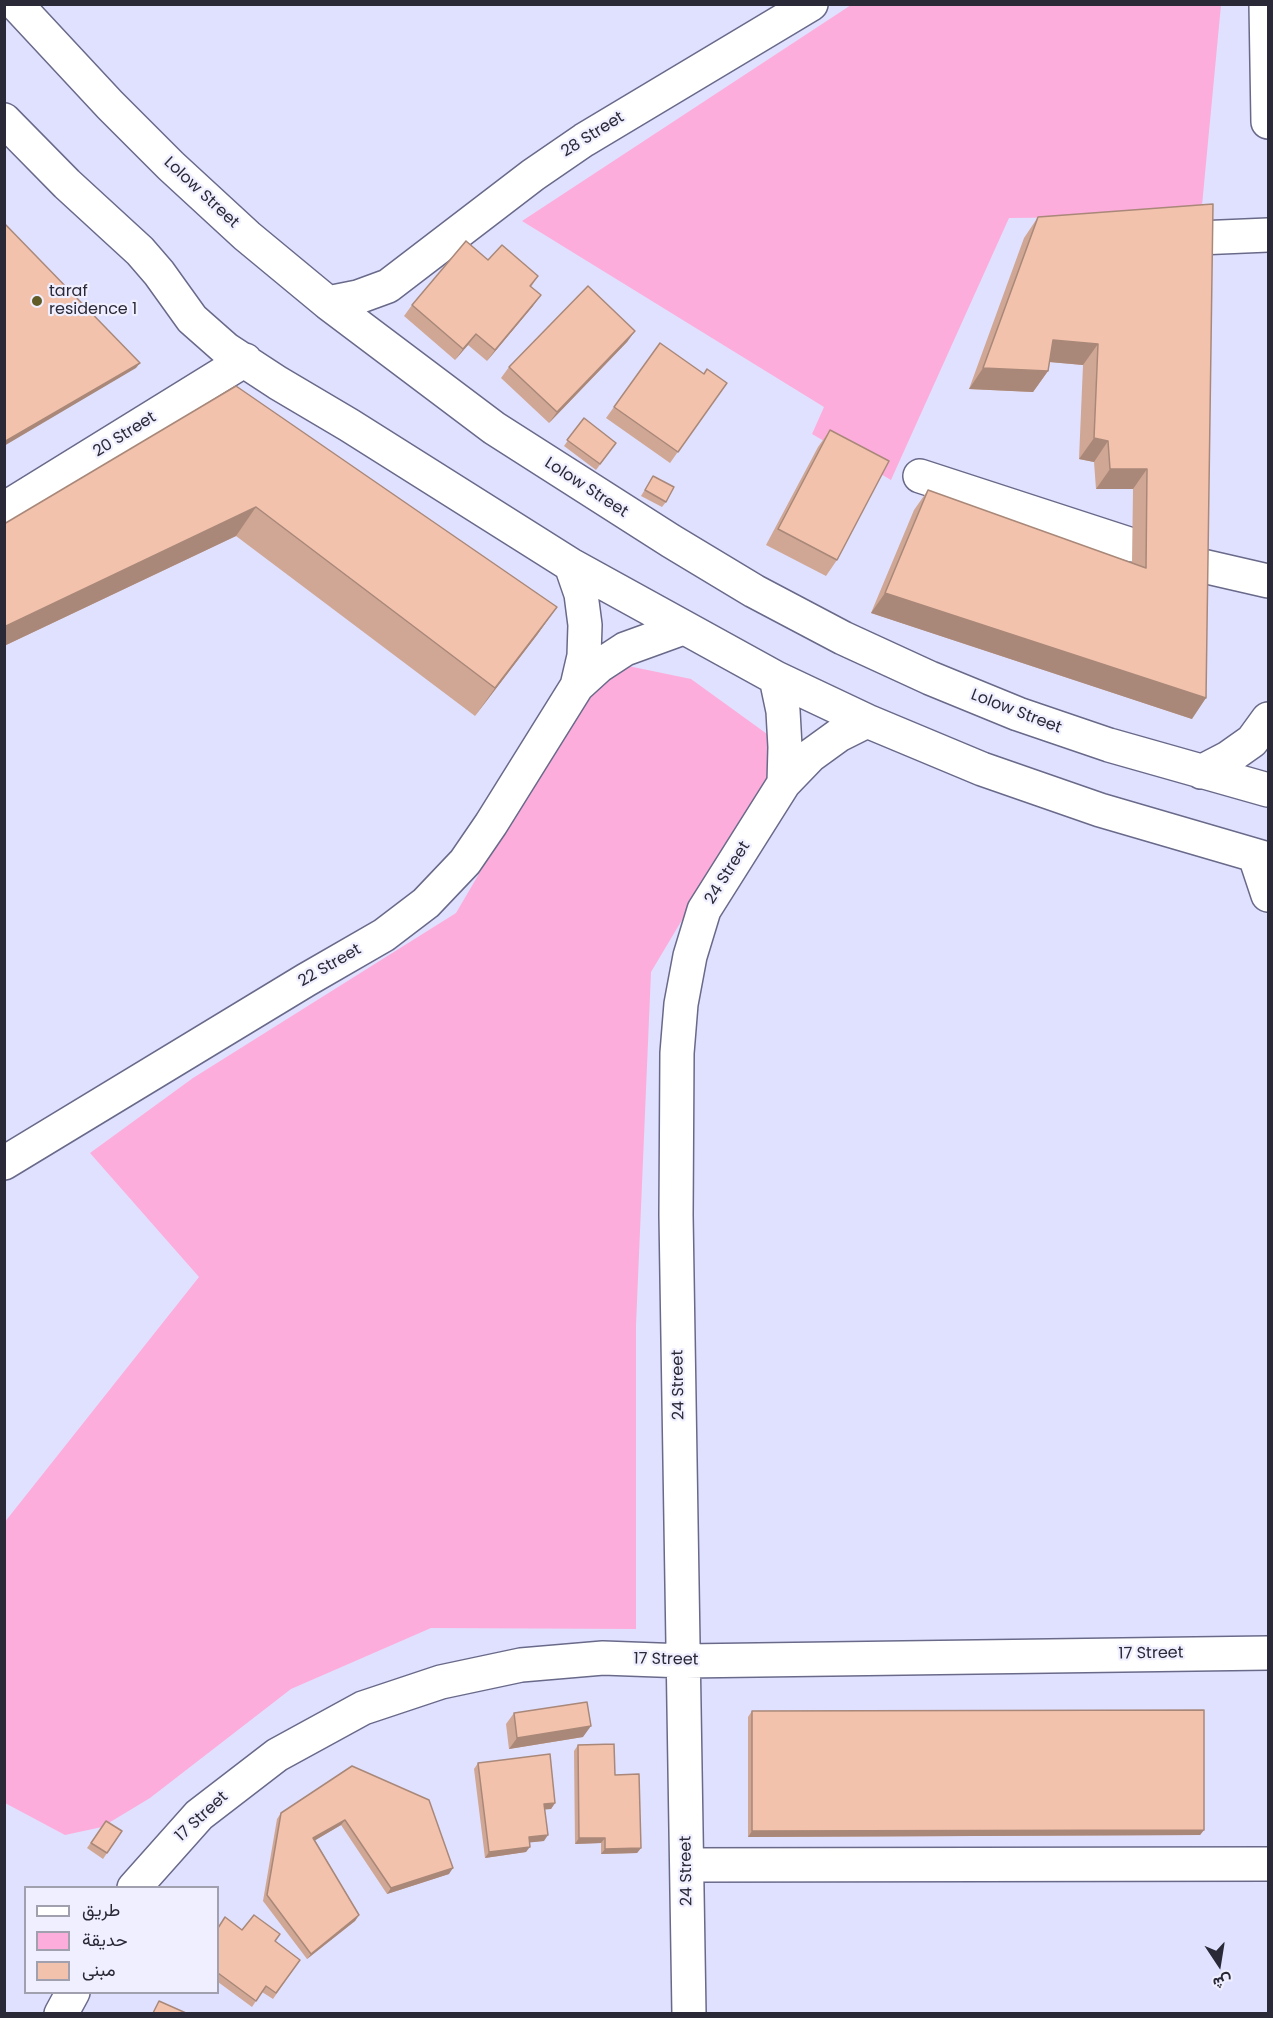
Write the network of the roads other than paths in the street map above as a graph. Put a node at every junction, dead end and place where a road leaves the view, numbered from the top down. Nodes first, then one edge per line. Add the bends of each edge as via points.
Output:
1 (16, 4) edge
2 (811, 4) edge
3 (1266, 4) edge
4 (4, 120) edge
5 (1269, 122) edge
6 (1269, 235) edge
7 (1198, 238) edge
8 (388, 286) junction
9 (327, 303) junction
10 (392, 352) junction
11 (245, 360) junction
12 (920, 476) dead end
13 (4, 509) edge
14 (1132, 544) dead end
15 (1194, 564) edge
16 (571, 565) junction
17 (1269, 581) edge
18 (683, 628) junction
19 (776, 678) junction
20 (577, 686) junction
21 (1269, 719) edge
22 (867, 721) junction
23 (1201, 772) junction
24 (784, 783) junction
25 (1269, 790) edge
26 (1262, 857) edge
27 (1269, 894) edge
28 (4, 1163) edge
29 (1269, 1653) edge
30 (685, 1661) junction
31 (1269, 1864) edge
32 (687, 1865) junction
33 (135, 1886) edge
34 (72, 1994) edge
35 (61, 2013) edge
36 (689, 2013) edge

1 - 9 street, Lolow Street via 171,166
2 - 8 street, 28 Street via 584,140
3 - 5 street
4 - 11 street via 140,251 192,319
6 - 7 street
8 - 9 street, 28 Street
8 - 10 street via 386,318
9 - 10 street, Lolow Street
10 - 23 street, Lolow Street via 494,428 582,485 754,591 843,638 1018,714
11 - 13 street, 20 Street
11 - 16 street
12 - 14 street
15 - 17 street
16 - 18 street
16 - 20 street, 22 Street via 581,594 585,625 584,656
18 - 19 street
18 - 20 street, 22 Street via 625,649
19 - 22 street
19 - 24 street via 783,711
20 - 28 street, 22 Street via 465,862 426,903 384,935
21 - 23 street via 1252,741
22 - 24 street, 24 Street via 810,756
22 - 26 street via 982,769 1100,810
23 - 25 street, Lolow Street
24 - 30 street, 24 Street via 704,910 681,1004 676,1215
26 - 27 street
29 - 30 street, 17 Street
30 - 32 street, 24 Street
30 - 33 street, 17 Street via 603,1658 521,1665 441,1682 363,1708 277,1755 199,1815
31 - 32 street
32 - 36 street, 24 Street
34 - 35 street

